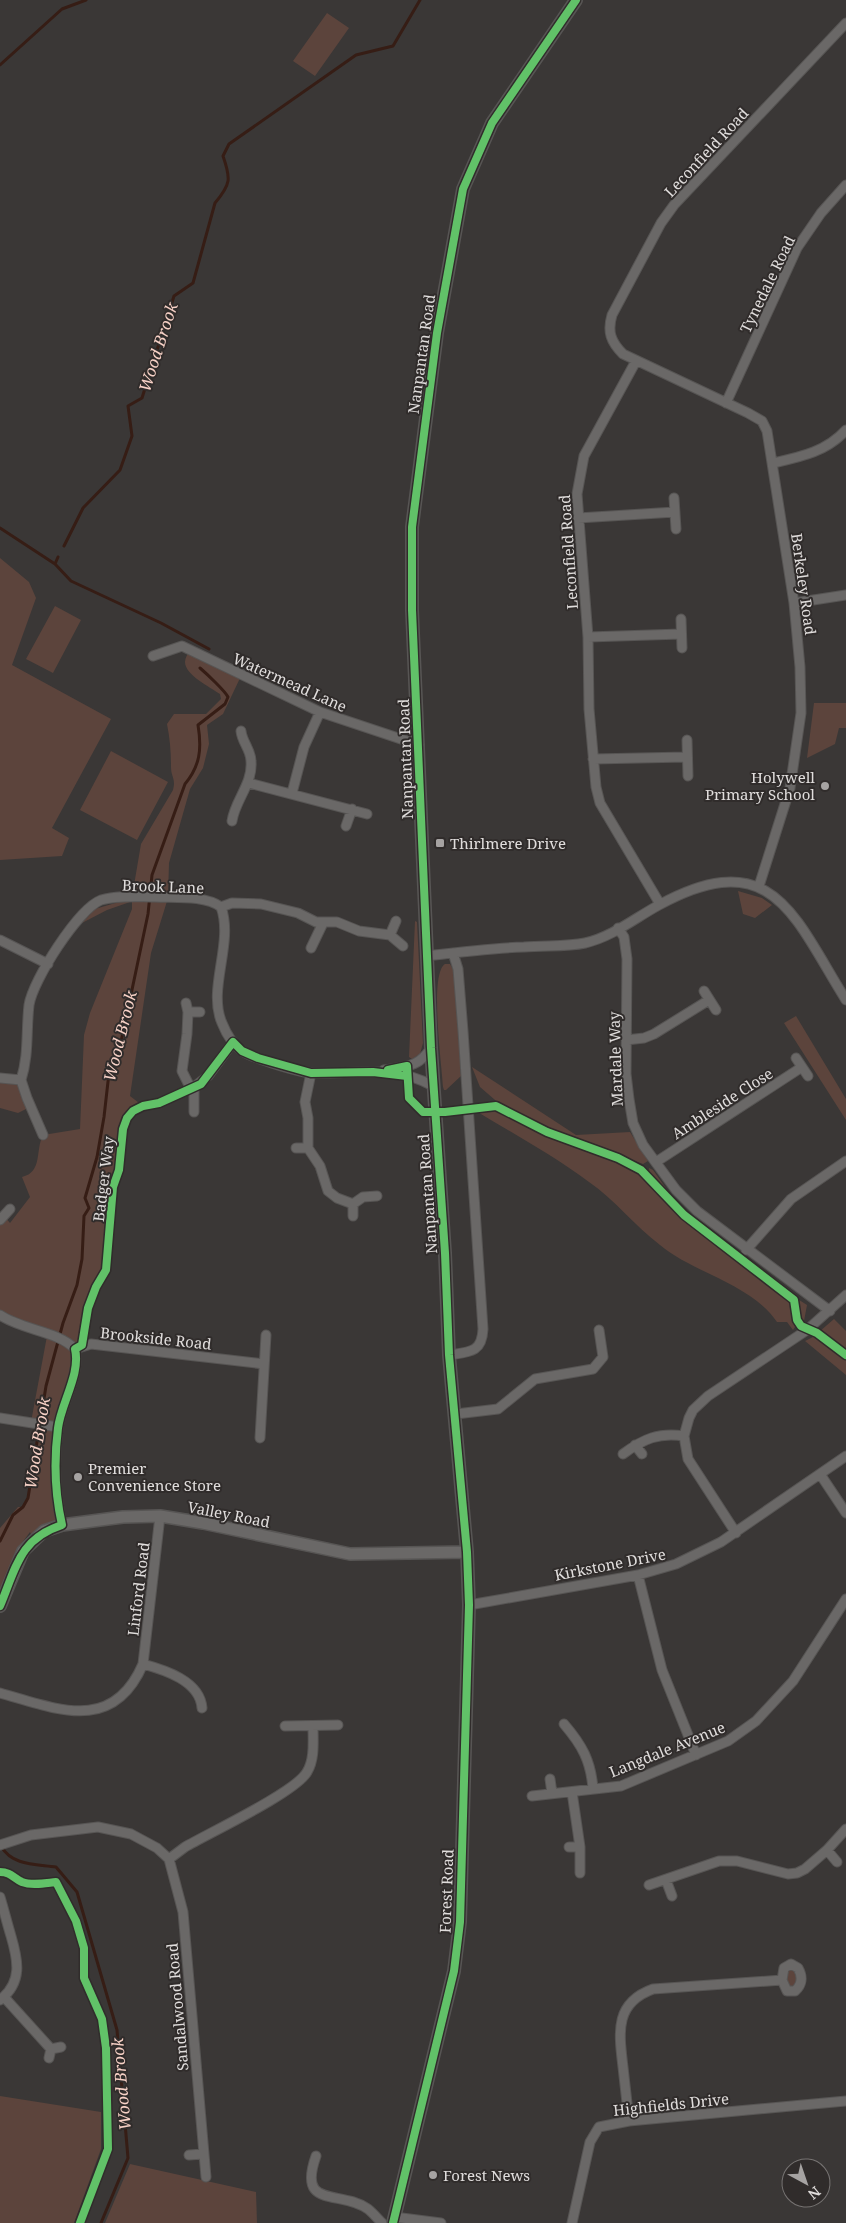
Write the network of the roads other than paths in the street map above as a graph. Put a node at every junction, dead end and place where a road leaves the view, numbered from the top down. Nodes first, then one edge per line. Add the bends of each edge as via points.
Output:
1 (576, 0) edge
2 (846, 23) edge
3 (846, 185) edge
4 (636, 361) junction
5 (726, 403) junction
6 (846, 430) edge
7 (772, 463) junction
8 (674, 498) dead end
9 (674, 512) junction
10 (578, 518) junction
11 (676, 529) dead end
12 (846, 595) edge
13 (794, 604) junction
14 (681, 619) dead end
15 (682, 634) junction
16 (588, 638) junction
17 (682, 648) dead end
18 (154, 656) dead end
19 (320, 712) junction
20 (241, 731) dead end
21 (686, 740) dead end
22 (419, 745) junction
23 (686, 757) junction
24 (593, 759) junction
25 (688, 776) dead end
26 (249, 783) junction
27 (292, 793) junction
28 (352, 809) junction
29 (367, 814) dead end
30 (232, 821) dead end
31 (346, 826) dead end
32 (759, 886) junction
33 (660, 904) junction
34 (222, 907) junction
35 (396, 921) dead end
36 (323, 923) junction
37 (618, 928) junction
38 (390, 936) junction
39 (0, 940) edge
40 (403, 946) dead end
41 (311, 948) dead end
42 (453, 953) junction
43 (426, 956) junction
44 (48, 964) junction
45 (704, 991) dead end
46 (709, 1000) junction
47 (846, 1000) edge
48 (186, 1003) dead end
49 (716, 1010) dead end
50 (188, 1012) junction
51 (200, 1012) dead end
52 (626, 1040) junction
53 (233, 1042) junction
54 (431, 1048) junction
55 (796, 1058) dead end
56 (802, 1067) junction
57 (373, 1072) junction
58 (311, 1074) junction
59 (808, 1076) dead end
60 (0, 1078) edge
61 (21, 1080) junction
62 (433, 1086) junction
63 (194, 1088) junction
64 (194, 1112) dead end
65 (43, 1135) dead end
66 (296, 1148) dead end
67 (308, 1148) junction
68 (846, 1160) edge
69 (656, 1162) junction
70 (377, 1196) dead end
71 (353, 1204) junction
72 (353, 1216) dead end
73 (746, 1250) junction
74 (846, 1295) edge
75 (830, 1311) junction
76 (0, 1315) edge
77 (599, 1330) dead end
78 (266, 1335) dead end
79 (75, 1349) junction
80 (449, 1355) junction
81 (264, 1364) junction
82 (456, 1414) junction
83 (0, 1418) edge
84 (58, 1427) junction
85 (684, 1436) junction
86 (260, 1438) dead end
87 (635, 1445) junction
88 (623, 1454) dead end
89 (642, 1454) dead end
90 (846, 1456) edge
91 (820, 1474) junction
92 (846, 1513) edge
93 (160, 1516) junction
94 (62, 1525) junction
95 (736, 1533) junction
96 (467, 1552) junction
97 (638, 1575) junction
98 (846, 1599) edge
99 (469, 1605) junction
100 (0, 1606) edge
101 (143, 1664) junction
102 (0, 1693) edge
103 (204, 1702) dead end
104 (564, 1724) dead end
105 (338, 1725) dead end
106 (285, 1726) dead end
107 (313, 1726) junction
108 (696, 1755) junction
109 (550, 1779) dead end
110 (593, 1789) junction
111 (572, 1792) junction
112 (552, 1793) junction
113 (532, 1796) dead end
114 (846, 1829) edge
115 (2, 1844) edge
116 (569, 1847) dead end
117 (580, 1847) junction
118 (827, 1850) junction
119 (169, 1859) junction
120 (838, 1862) dead end
121 (580, 1873) dead end
122 (666, 1880) junction
123 (649, 1885) dead end
124 (672, 1896) dead end
125 (0, 1897) edge
126 (782, 1980) dead end
127 (2, 1998) edge
128 (61, 2047) dead end
129 (846, 2101) edge
130 (629, 2121) junction
131 (204, 2154) junction
132 (189, 2155) dead end
133 (316, 2156) dead end
134 (206, 2177) dead end
135 (393, 2220) edge
136 (382, 2223) edge
137 (441, 2223) edge
138 (572, 2223) edge

1 - 22 street, Nanpantan Road via 492,123 463,189 437,333 412,526 412,610
2 - 4 street, Leconfield Road via 674,205 660,224 612,316 609,328 616,346
3 - 5 street, Tynedale Road via 821,213 797,248
4 - 5 street, Berkeley Road
4 - 10 street, Leconfield Road via 584,456 577,494
5 - 7 street, Berkeley Road via 762,421 767,431
6 - 7 street via 824,448
7 - 13 street, Berkeley Road
8 - 9 street
9 - 10 street
9 - 11 street
10 - 16 street, Leconfield Road
12 - 13 street
13 - 32 street, Berkeley Road via 801,713 790,788
14 - 15 street
15 - 16 street
15 - 17 street
16 - 24 street, Leconfield Road
18 - 19 street, Watermead Lane via 182,646
19 - 22 street, Watermead Lane
19 - 27 street via 304,747
20 - 26 street via 252,762
21 - 23 street
22 - 43 street, Nanpantan Road
23 - 24 street
23 - 25 street
24 - 33 street, Leconfield Road via 600,803
26 - 27 street
26 - 30 street
27 - 28 street
28 - 29 street
28 - 31 street
32 - 33 street via 743,882 715,884
32 - 47 street via 775,895 789,910
33 - 37 street
34 - 36 street via 232,903 261,904
34 - 44 street, Brook Lane via 207,900 121,897 101,900 78,917
34 - 53 street, Brook Lane via 225,923 218,1004 221,1022
35 - 38 street
36 - 38 street via 337,922 359,931
36 - 41 street
37 - 42 street via 584,943
37 - 52 street, Mardale Way via 624,937 627,959
38 - 40 street
39 - 44 street
42 - 43 street
42 - 80 street via 458,969 464,1031 483,1329 478,1347
43 - 54 street, Nanpantan Road
44 - 61 street, Brook Lane via 30,1003 27,1060
45 - 46 street
46 - 49 street
46 - 52 street via 654,1034
48 - 50 street
50 - 51 street
50 - 63 street via 182,1071
52 - 69 street, Mardale Way via 626,1074 633,1123 643,1145
53 - 58 street, Brook Lane via 242,1051 258,1058
53 - 63 street via 208,1076
54 - 57 street, Brook Lane via 416,1064
54 - 62 street, Nanpantan Road
55 - 56 street
56 - 59 street
56 - 69 street, Ambleside Close
57 - 58 street, Brook Lane
57 - 62 street, Brook Lane via 421,1079
58 - 67 street via 305,1102
60 - 61 street
61 - 65 street
62 - 80 street, Nanpantan Road
63 - 64 street
66 - 67 street
67 - 71 street via 320,1166 328,1191 336,1198
68 - 73 street via 791,1199
69 - 73 street, Mardale Way via 685,1200
70 - 71 street via 363,1197
71 - 72 street
73 - 75 street, Mardale Way
74 - 75 street
75 - 85 street via 708,1396 693,1410
76 - 79 street via 24,1328 58,1338
77 - 82 street via 604,1357 593,1369 535,1380 498,1409
78 - 81 street
79 - 81 street, Brookside Road via 91,1344
79 - 84 street via 74,1370
80 - 82 street, Nanpantan Road
81 - 86 street
82 - 96 street, Nanpantan Road
83 - 84 street
84 - 94 street via 57,1504
85 - 87 street via 655,1436
85 - 95 street via 693,1468
87 - 88 street
87 - 89 street
90 - 91 street, Kirkstone Drive
91 - 92 street
91 - 95 street, Kirkstone Drive
93 - 94 street, Valley Road
93 - 96 street, Valley Road via 350,1554
93 - 101 street, Linford Road
94 - 100 street, Valley Road via 44,1531 24,1551
95 - 97 street, Kirkstone Drive via 692,1558
96 - 99 street, Forest Road
97 - 99 street, Kirkstone Drive
97 - 108 street via 662,1670
98 - 108 street, Langdale Avenue via 793,1681 771,1706 744,1731
99 - 135 street, Forest Road via 460,1922 454,1971
101 - 102 street, Linford Road via 126,1694 102,1709 85,1712 63,1710
101 - 103 street via 178,1677
104 - 110 street via 586,1753 592,1770
105 - 107 street
106 - 107 street
107 - 119 street via 314,1749 307,1772 292,1789 184,1846
108 - 110 street, Langdale Avenue via 621,1786
109 - 112 street
110 - 111 street, Langdale Avenue
111 - 112 street, Langdale Avenue
111 - 117 street
112 - 113 street, Langdale Avenue
114 - 118 street
115 - 119 street via 31,1835 98,1827 131,1834 157,1848
116 - 117 street
117 - 121 street
118 - 120 street
118 - 122 street via 797,1873 788,1874 737,1861 719,1861
119 - 131 street, Sandalwood Road via 183,1912
122 - 123 street
122 - 124 street
125 - 127 street via 18,1958 15,1982
126 - 130 street via 653,1989 632,2001 619,2034
127 - 128 street via 50,2054
129 - 130 street, Highfields Drive
130 - 138 street, Highfields Drive via 599,2128 594,2134
131 - 132 street
131 - 134 street, Sandalwood Road
133 - 136 street via 310,2178 317,2193 368,2209
135 - 137 street

